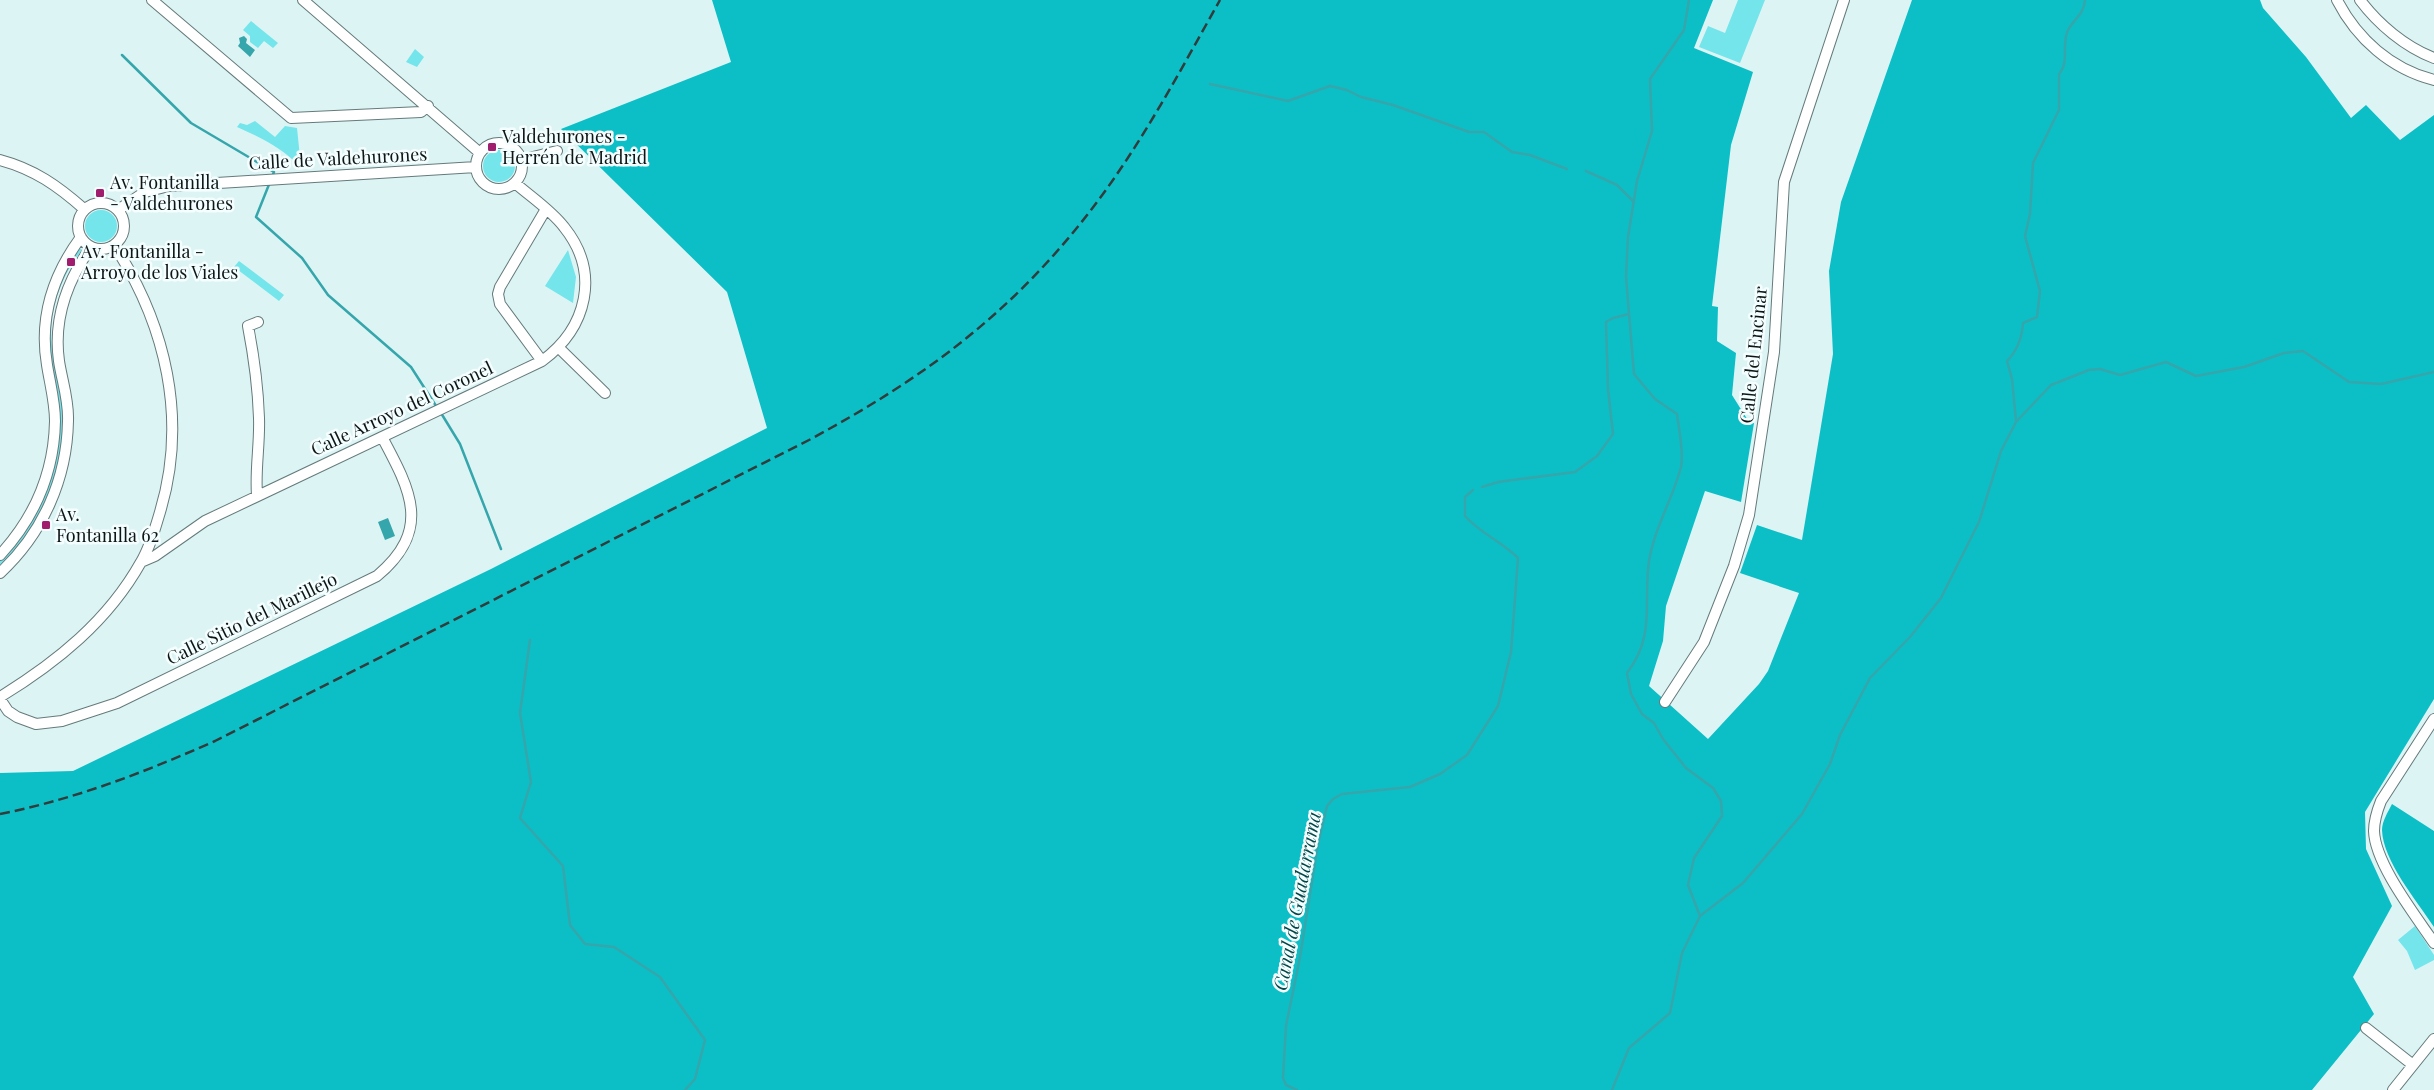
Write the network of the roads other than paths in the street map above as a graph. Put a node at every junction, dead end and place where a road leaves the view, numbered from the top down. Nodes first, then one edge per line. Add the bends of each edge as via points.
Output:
1 (152, 0) edge
2 (303, 0) edge
3 (1844, 0) edge
4 (2337, 0) edge
5 (2360, 0) edge
6 (2434, 58) edge
7 (2434, 80) edge
8 (428, 106) junction
9 (557, 151) dead end
10 (480, 153) junction
11 (0, 160) edge
12 (521, 160) junction
13 (476, 167) junction
14 (515, 183) junction
15 (84, 209) junction
16 (546, 209) junction
17 (118, 210) junction
18 (81, 237) junction
19 (114, 245) junction
20 (91, 246) junction
21 (258, 322) dead end
22 (559, 348) junction
23 (542, 361) junction
24 (605, 393) dead end
25 (382, 437) junction
26 (257, 495) junction
27 (0, 554) edge
28 (141, 562) junction
29 (0, 573) edge
30 (0, 698) edge
31 (1665, 702) dead end
32 (2434, 719) edge
33 (2434, 943) edge
34 (2366, 1028) dead end
35 (2434, 1039) edge
36 (2413, 1065) junction
37 (2394, 1090) edge

1 - 8 street via 291,118 421,112
2 - 8 street
3 - 31 street, Calle del Encinar via 1784,182 1774,352 1749,515 1734,566 1704,642
4 - 7 street via 2354,28 2384,56
5 - 6 street via 2370,14 2397,37
8 - 10 street
9 - 12 street
10 - 12 street via 492,144 506,144 518,153
10 - 13 street
11 - 15 street via 34,171
12 - 14 street via 521,172
13 - 14 street via 481,181 494,189 501,190
13 - 17 street, Calle de Valdehurones via 170,186 144,192
14 - 16 street, Calle Arroyo del Coronel
15 - 17 street via 101,202
15 - 18 street via 78,227
16 - 22 street, Calle Arroyo del Coronel via 571,236 582,260 585,283 584,301 578,317
16 - 23 street via 498,294 500,304
17 - 19 street via 124,228
18 - 20 street
18 - 27 street via 60,270 46,316 44,345 55,419 48,475 30,516 16,538
19 - 20 street via 99,249
19 - 28 street via 149,309 165,360 171,401 172,442 164,499
20 - 29 street via 71,278 59,319 59,361 68,420 60,478 41,522 26,545
21 - 26 street via 248,326 258,393
22 - 23 street, Calle Arroyo del Coronel
22 - 24 street
23 - 25 street, Calle Arroyo del Coronel
25 - 26 street, Calle Arroyo del Coronel
25 - 30 street, Calle Sitio del Marillejo via 409,493 412,511 411,528 403,549 393,563 377,576 117,703 62,721 36,724 17,717 8,711
26 - 28 street, Calle Arroyo del Coronel via 205,521
28 - 30 street via 114,602 89,630 62,656
32 - 33 street via 2381,801 2375,816 2374,832 2390,876
34 - 36 street
35 - 36 street
36 - 37 street

